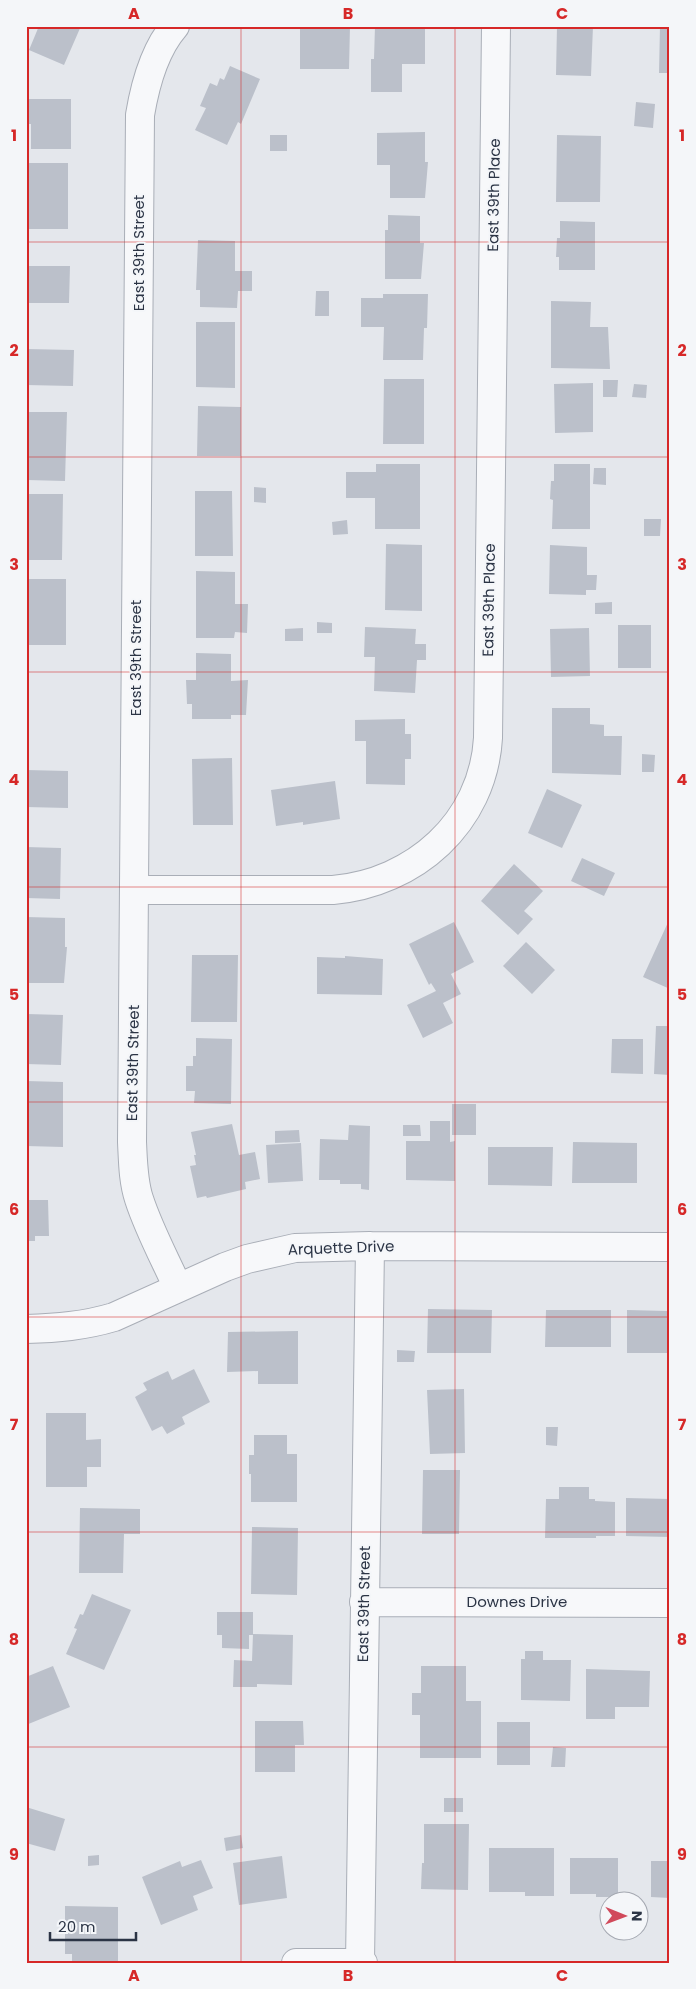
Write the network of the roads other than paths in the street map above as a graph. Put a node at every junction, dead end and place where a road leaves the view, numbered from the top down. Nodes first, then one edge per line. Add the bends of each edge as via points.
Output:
1 (175, 26) edge
2 (496, 26) edge
3 (135, 890) junction
4 (370, 1246) junction
5 (670, 1247) edge
6 (178, 1288) junction
7 (26, 1329) edge
8 (364, 1602) junction
9 (670, 1603) edge
10 (296, 1963) edge
11 (362, 1963) edge

1 - 3 street, East 39th Street via 159,52 145,89 140,115
2 - 3 street, East 39th Place via 488,738 484,764 471,802 448,834 428,853 396,874 359,887 333,890
3 - 6 street, East 39th Street via 133,1170 139,1198
4 - 5 street, Arquette Drive
4 - 6 street, Arquette Drive via 307,1247 271,1252 225,1267
4 - 8 street, East 39th Street
6 - 7 street, Arquette Drive via 94,1323
8 - 9 street, Downes Drive
8 - 11 street, East 39th Street
10 - 11 street

